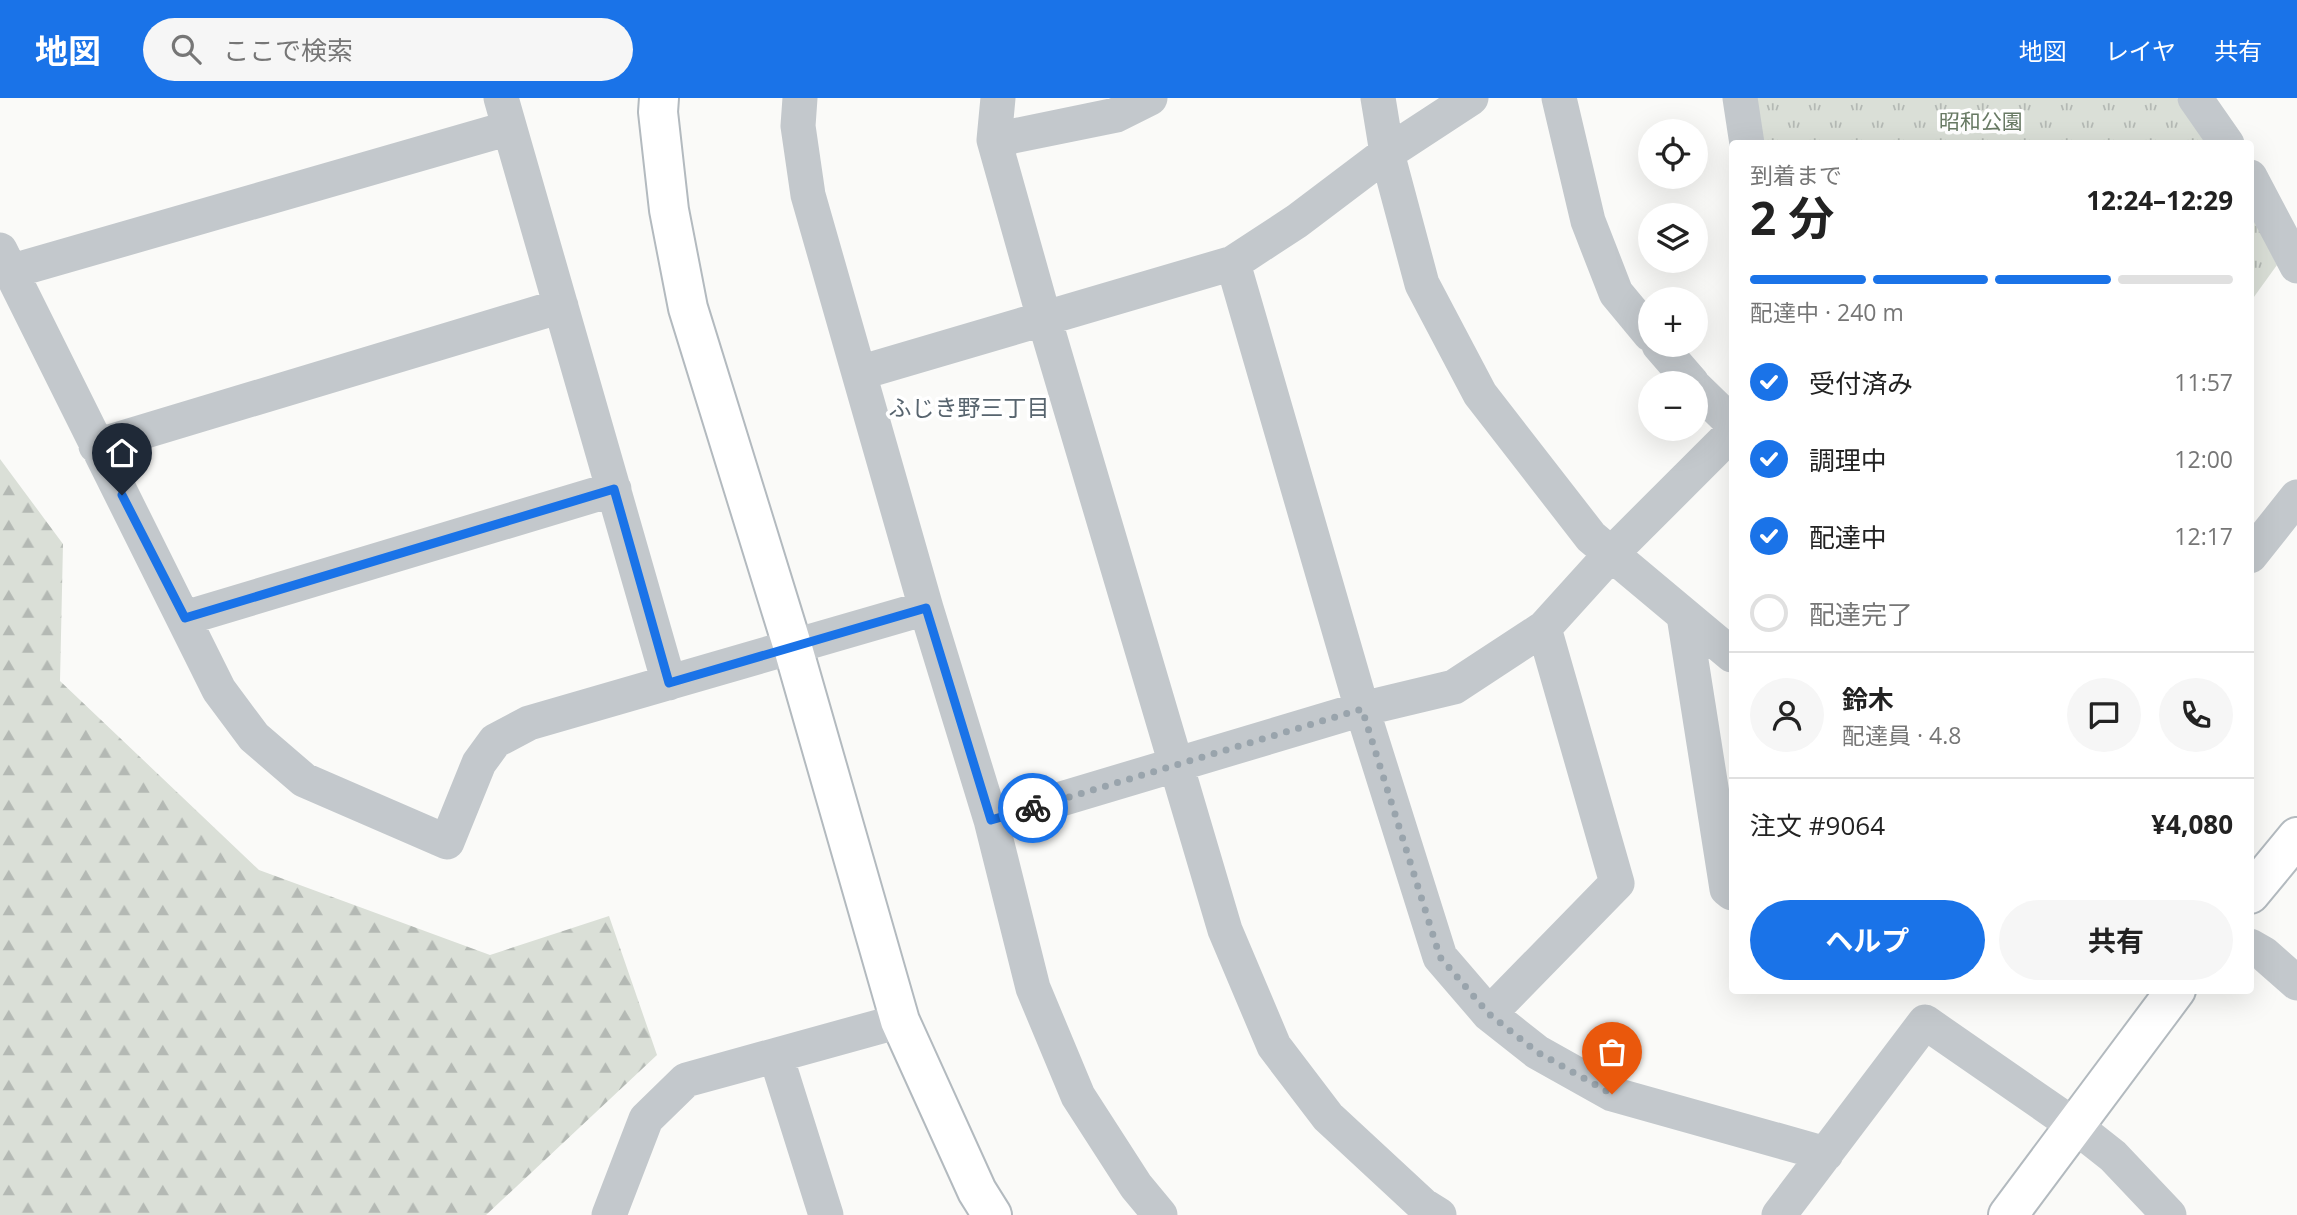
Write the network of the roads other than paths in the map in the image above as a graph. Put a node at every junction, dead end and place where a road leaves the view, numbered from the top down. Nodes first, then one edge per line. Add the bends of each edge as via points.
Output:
1 (659, 98) edge
2 (800, 98) edge
3 (998, 98) edge
4 (1150, 98) edge
5 (1378, 98) edge
6 (1471, 98) edge
7 (1559, 98) edge
8 (1740, 98) edge
9 (2195, 98) edge
10 (505, 113) edge
11 (994, 140) junction
12 (1746, 140) edge
13 (2224, 140) edge
14 (1387, 153) junction
15 (2254, 185) edge
16 (4, 261) edge
17 (1233, 263) junction
18 (2297, 266) edge
19 (561, 306) junction
20 (1044, 318) junction
21 (1638, 320) edge
22 (1669, 357) edge
23 (1682, 371) edge
24 (859, 373) junction
25 (1708, 400) edge
26 (1729, 420) edge
27 (1729, 436) edge
28 (96, 446) junction
29 (614, 489) junction
30 (2297, 497) edge
31 (2254, 549) edge
32 (1611, 554) junction
33 (926, 608) junction
34 (1684, 616) junction
35 (185, 618) junction
36 (1544, 628) junction
37 (793, 648) junction
38 (1729, 652) edge
39 (669, 683) junction
40 (1362, 709) junction
41 (1177, 765) junction
42 (991, 820) junction
43 (2297, 837) edge
44 (2254, 889) edge
45 (1729, 890) edge
46 (2254, 948) edge
47 (2297, 983) edge
48 (2173, 994) edge
49 (1489, 1014) junction
50 (900, 1021) junction
51 (776, 1056) junction
52 (2075, 1126) junction
53 (1826, 1154) junction
54 (609, 1215) edge
55 (826, 1215) edge
56 (992, 1215) edge
57 (1160, 1215) edge
58 (1439, 1215) edge
59 (1779, 1215) edge
60 (2007, 1215) edge
61 (2169, 1215) edge

1 - 37 street via 670,209 688,307
2 - 24 street via 798,126 808,195
3 - 11 street
4 - 11 street via 1116,115
5 - 14 street
6 - 14 street
7 - 21 street via 1588,221 1616,293
8 - 12 street
9 - 13 street
10 - 16 street
10 - 19 street
11 - 20 street
14 - 17 street
14 - 32 street via 1422,284 1480,394 1591,537
15 - 18 street
16 - 28 street
17 - 20 street
17 - 40 street
19 - 28 street
19 - 29 street
20 - 24 street
20 - 41 street
22 - 23 street
24 - 33 street
25 - 26 street
27 - 32 street
28 - 35 street
29 - 35 street
29 - 39 street
30 - 31 street
32 - 34 street
32 - 36 street
33 - 37 street
33 - 42 street
34 - 38 street
34 - 45 street
35 - 39 street via 219,690 254,737 304,780 447,842 479,763 495,741 529,723
36 - 40 street via 1454,687
36 - 49 street via 1617,883
37 - 39 street
37 - 50 street
40 - 41 street
40 - 49 street via 1440,957
41 - 42 street
41 - 58 street via 1225,930 1274,1046 1328,1117
42 - 57 street via 1033,988 1078,1096
43 - 44 street
46 - 47 street
48 - 52 street
49 - 53 street via 1537,1052 1612,1094
50 - 51 street
50 - 56 street
51 - 54 street via 687,1080 654,1111 646,1119
51 - 55 street
52 - 53 street via 1925,1021
52 - 60 street
52 - 61 street via 2113,1156
53 - 59 street

